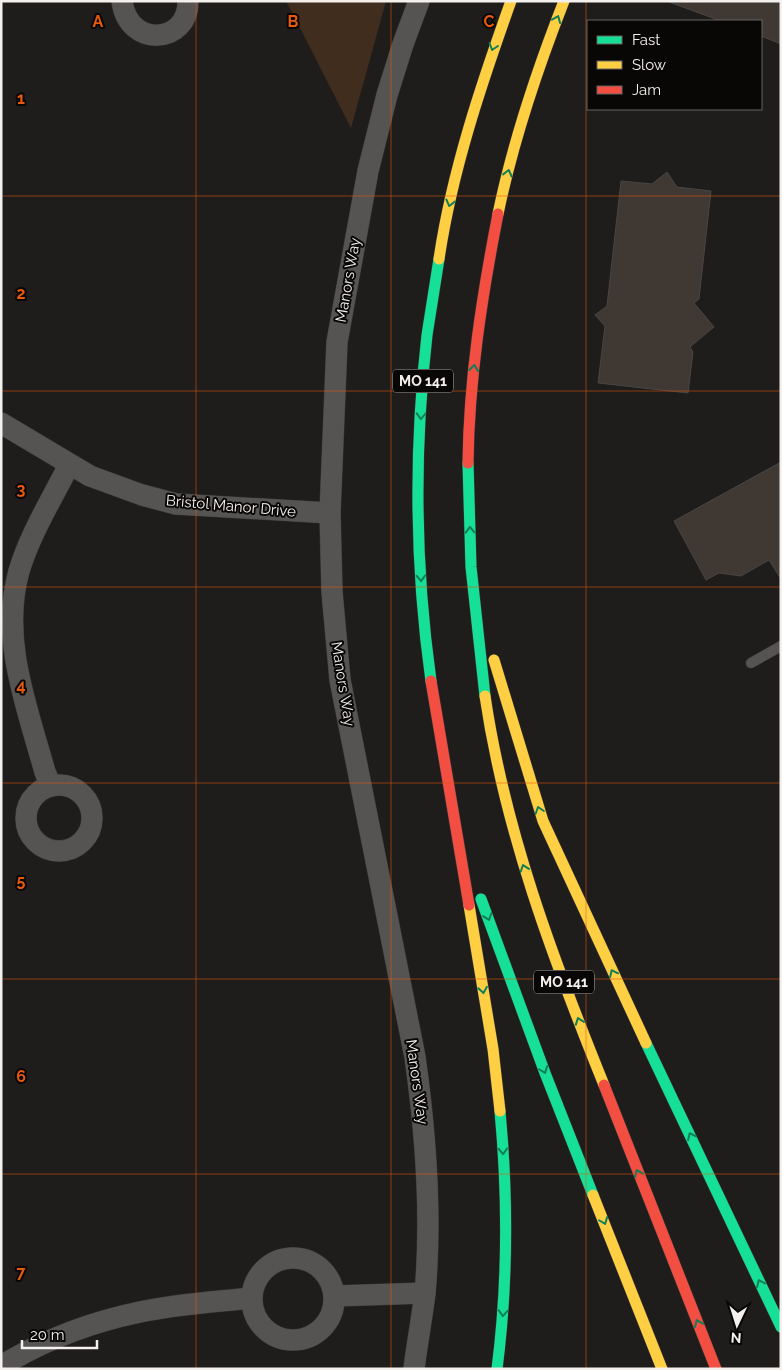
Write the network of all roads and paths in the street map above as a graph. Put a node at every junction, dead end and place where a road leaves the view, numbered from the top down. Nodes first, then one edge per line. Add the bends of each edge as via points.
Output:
1 (122, 1) edge
2 (188, 1) edge
3 (419, 1) edge
4 (511, 1) edge
5 (564, 1) edge
6 (1, 423) edge
7 (69, 464) junction
8 (330, 514) junction
9 (471, 579) junction
10 (781, 646) edge
11 (751, 663) dead end
12 (447, 769) junction
13 (51, 786) dead end
14 (425, 1293) junction
15 (335, 1296) junction
16 (251, 1298) junction
17 (781, 1327) edge
18 (1, 1366) edge
19 (414, 1369) edge
20 (497, 1369) edge
21 (662, 1369) edge
22 (716, 1369) edge

1 - 2 street via 123,12 135,29 154,36 169,32 182,23
3 - 8 street, Manors Way via 387,95 368,172 337,342
4 -> 12 highway, MO 141 via 468,127 447,216 431,306 422,400 418,492 421,584 431,677
9 -> 5 highway, MO 141 via 468,489 471,405 482,302 498,211 521,123
6 - 7 street, Bristol Manor Drive
7 - 8 street, Bristol Manor Drive via 111,484 176,504
7 - 13 street via 29,545 12,608 15,660
8 - 14 street, Manors Way via 332,592 340,680 421,1101 428,1218
17 -> 9 highway via 543,821
22 -> 9 highway, MO 141 via 582,1032 519,853 497,764 480,673
10 - 11 lane
12 -> 20 highway via 497,1074 504,1149 506,1264
12 -> 21 highway, MO 141 via 479,893 510,981
14 - 15 street
14 - 19 street, Manors Way
15 - 16 street via 328,1275 314,1262 290,1257 276,1260 263,1269 255,1281
15 - 16 street via 328,1322 318,1332 305,1339 289,1340 275,1337 261,1326
16 - 18 street via 149,1310 108,1320 67,1333

